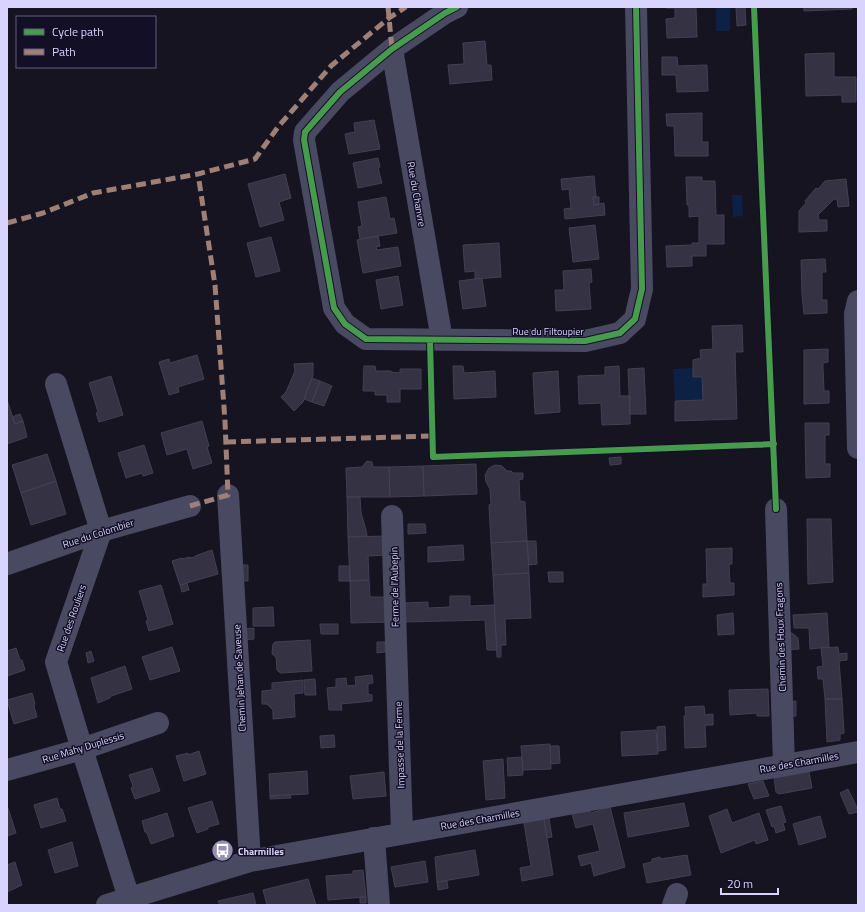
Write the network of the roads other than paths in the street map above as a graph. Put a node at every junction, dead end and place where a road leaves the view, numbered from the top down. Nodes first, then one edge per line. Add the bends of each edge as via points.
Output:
1 (457, 7) edge
2 (636, 7) edge
3 (392, 49) junction
4 (858, 301) edge
5 (442, 340) junction
6 (56, 384) dead end
7 (858, 448) edge
8 (228, 495) dead end
9 (190, 506) dead end
10 (776, 509) dead end
11 (392, 516) dead end
12 (101, 531) junction
13 (7, 564) edge
14 (395, 657) joint
15 (158, 723) dead end
16 (82, 749) junction
17 (858, 752) edge
18 (784, 765) junction
19 (7, 770) edge
20 (402, 833) junction
21 (374, 838) junction
22 (250, 861) junction
23 (129, 898) junction
24 (107, 905) edge
25 (379, 905) edge

1 - 3 street
2 - 5 street, Rue du Filtoupier via 642,289 635,319 620,333 586,341
3 - 5 street, Rue du Chanvre
3 - 5 street, Rue du Filtoupier via 340,92 305,132 304,140 334,308 345,324 366,339
4 - 7 street via 855,314
6 - 12 street
8 - 22 street, Chemin Jehan de Saveuse
9 - 12 street, Rue du Colombier
10 - 18 street, Chemin des Houx Fragons
11 - 14 street, Ferme de l'Aubepin
12 - 13 street, Rue du Colombier
12 - 16 street, Rue des Rouliers via 56,662
14 - 20 street, Impasse de la Ferme
15 - 16 street, Rue Mahy Duplessis
16 - 19 street, Rue Mahy Duplessis
16 - 23 street, Rue des Rouliers
17 - 18 street, Rue des Charmilles
18 - 20 street, Rue des Charmilles
20 - 21 street, Rue des Charmilles
21 - 22 street, Rue des Charmilles
21 - 25 street
22 - 23 street, Rue des Charmilles
23 - 24 street, Rue des Charmilles

